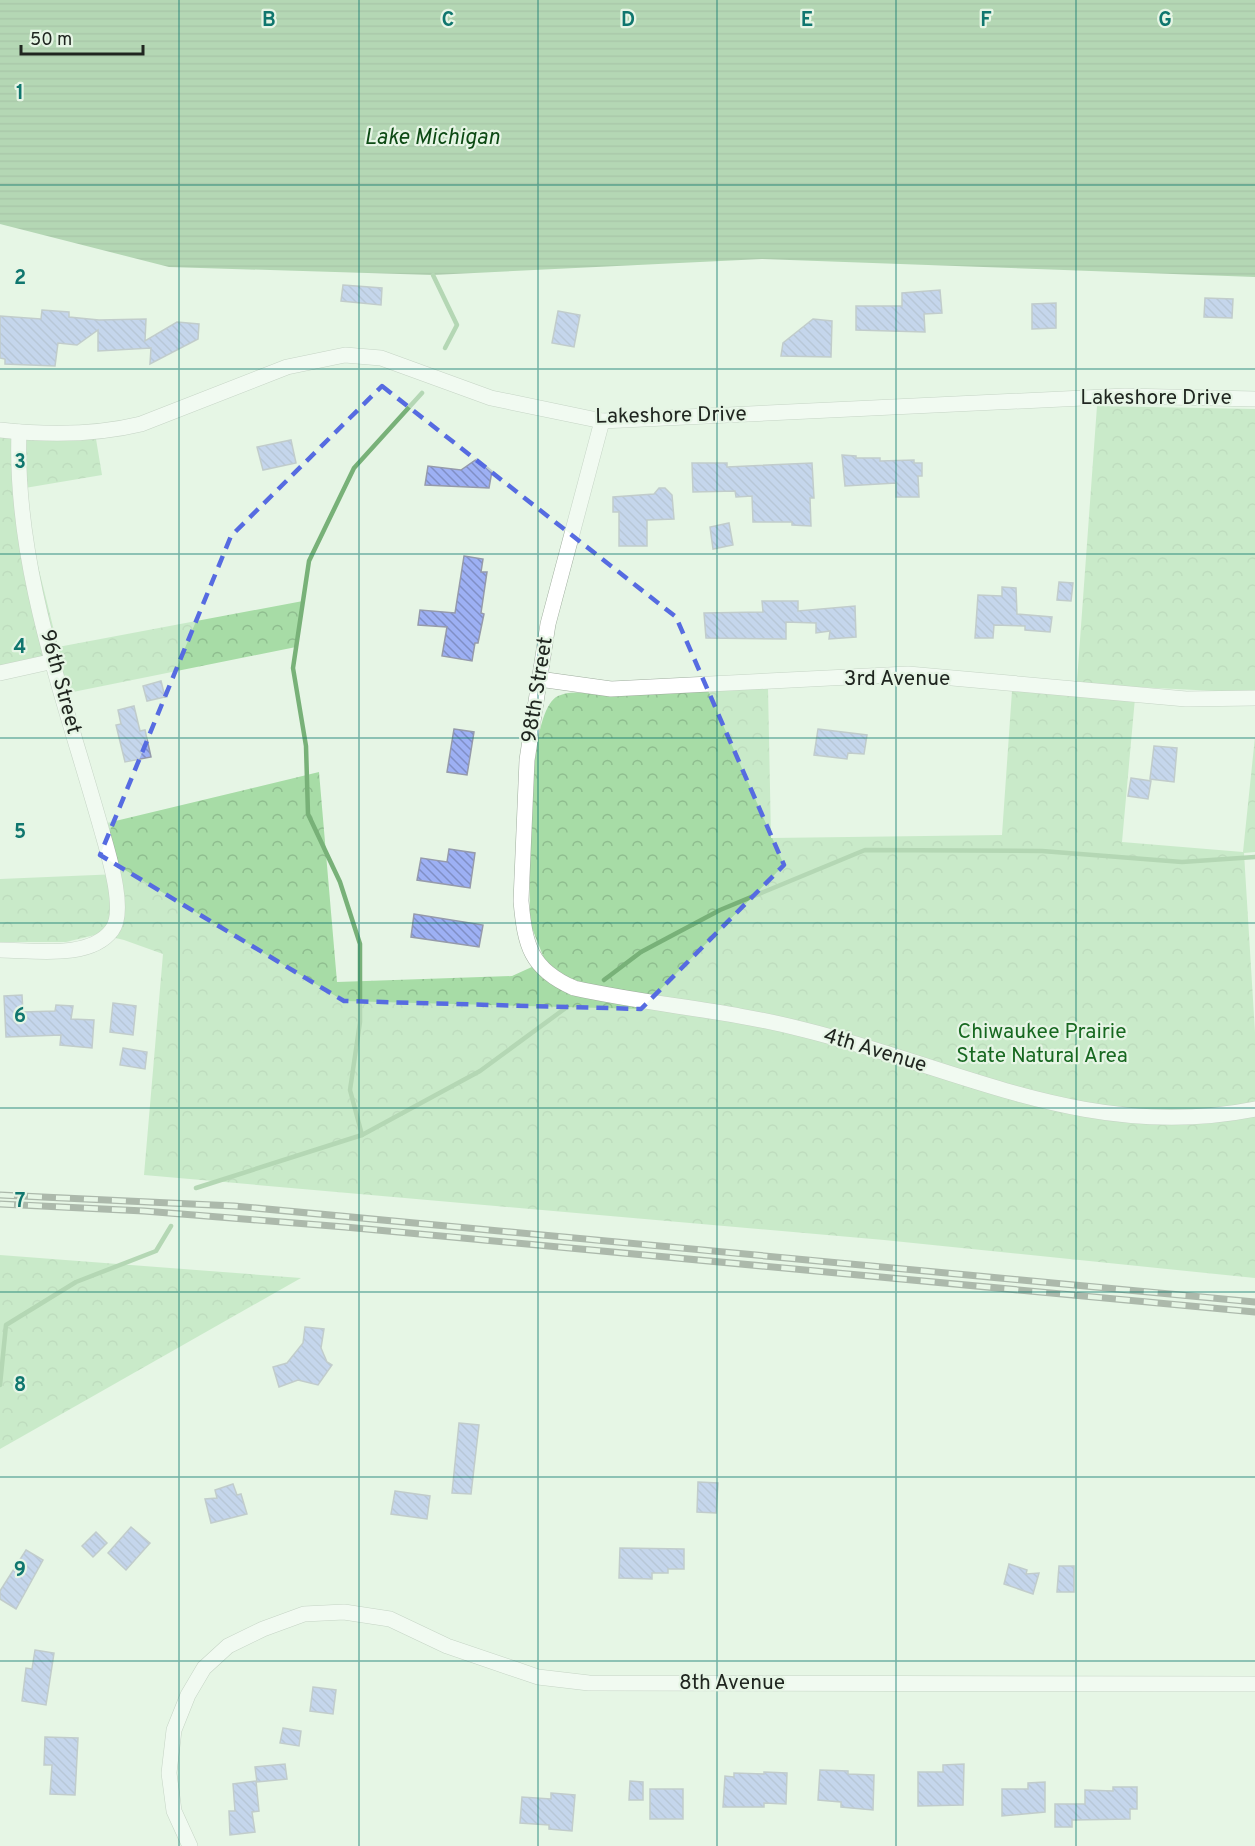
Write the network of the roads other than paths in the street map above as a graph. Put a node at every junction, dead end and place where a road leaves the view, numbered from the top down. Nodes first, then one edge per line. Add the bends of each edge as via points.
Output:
1 (1255, 399) edge
2 (602, 421) junction
3 (0, 430) edge
4 (20, 432) junction
5 (54, 661) junction
6 (0, 673) edge
7 (539, 679) junction
8 (1255, 698) edge
9 (0, 950) edge
10 (537, 964) joint
11 (1255, 1109) edge
12 (1255, 1683) edge
13 (190, 1846) edge

1 - 2 street, Lakeshore Drive via 1125,396
2 - 4 street, Lakeshore Drive via 491,398 381,358 345,355 287,367 120,430
2 - 7 street, 98th Street via 584,498 553,597
3 - 4 street, Lakeshore Drive
4 - 5 street, 96th Street via 18,473 23,533
5 - 6 street
5 - 9 street, 96th Street via 109,856 118,912 114,928 97,944 82,948
7 - 8 street, 3rd Avenue via 610,689 908,674 1186,699
7 - 10 street, 98th Street via 527,760 521,871 523,924
10 - 11 street, 4th Avenue via 574,988 803,1029 1070,1108 1122,1115 1180,1116
12 - 13 street, 8th Avenue via 590,1683 538,1677 447,1646 390,1619 344,1612 304,1614 228,1646 204,1668 188,1695 174,1730 169,1773 174,1811

